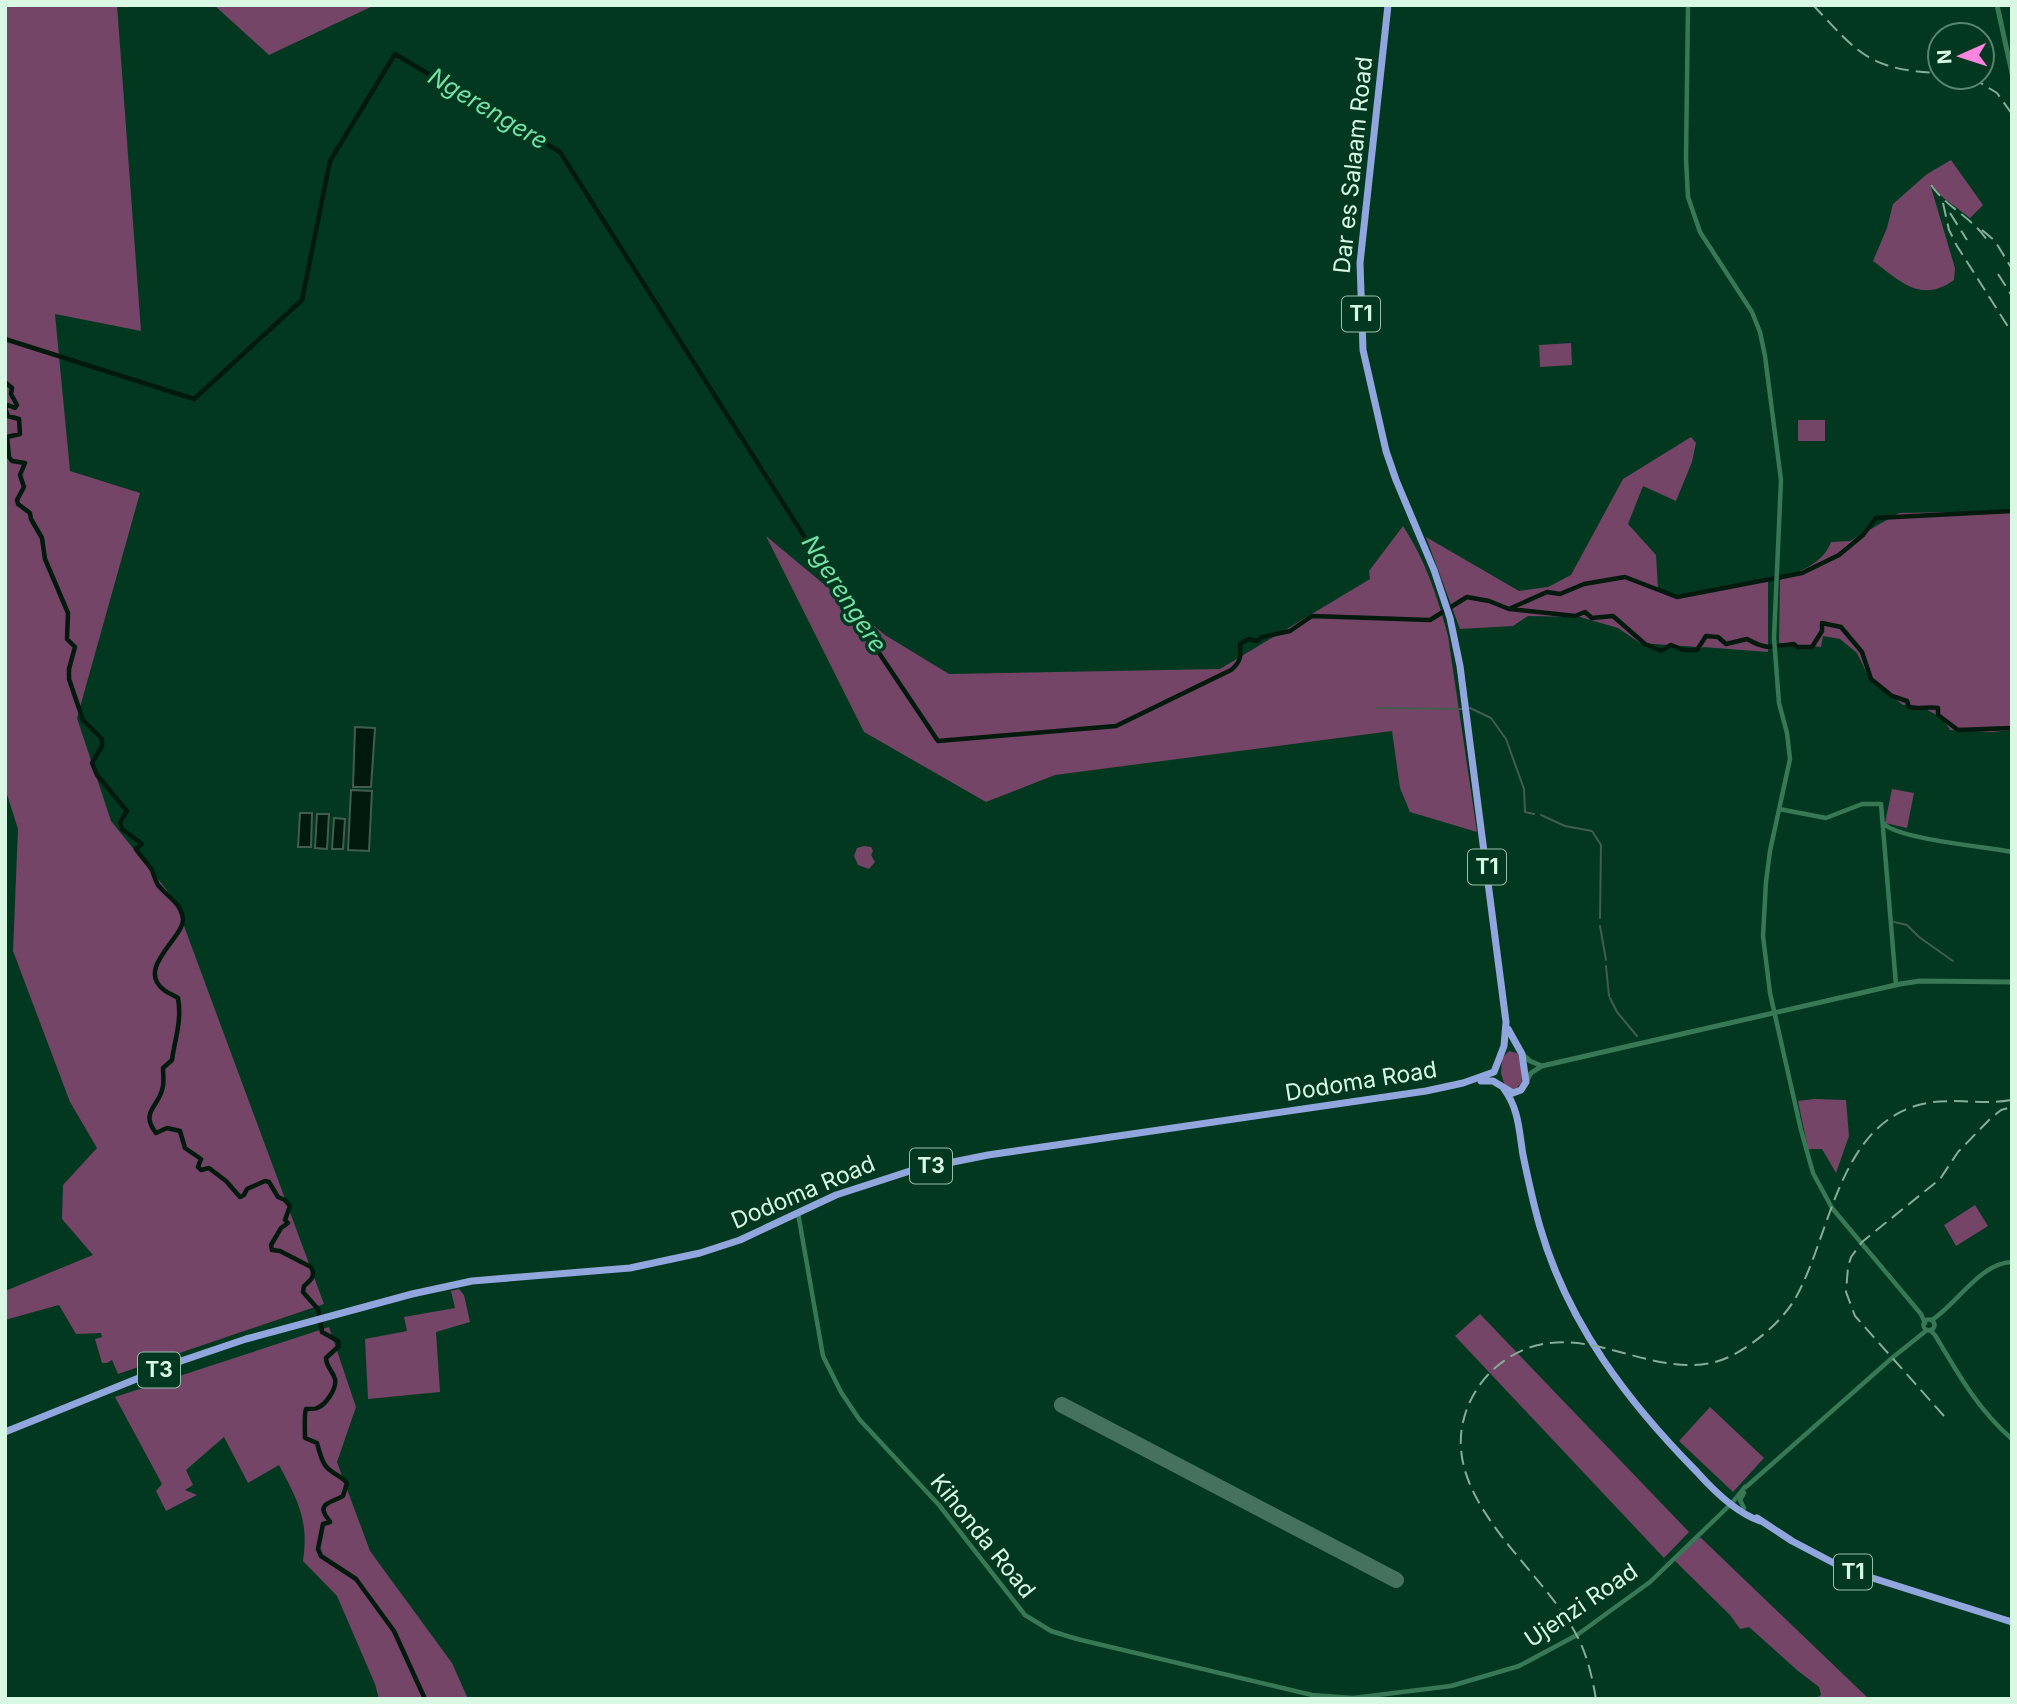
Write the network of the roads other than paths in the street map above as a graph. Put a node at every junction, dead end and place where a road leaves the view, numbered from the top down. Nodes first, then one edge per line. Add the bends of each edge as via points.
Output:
1 (1388, 5) edge
2 (1688, 5) edge
3 (1997, 5) edge
4 (2012, 72) edge
5 (1779, 809) junction
6 (1885, 826) junction
7 (2012, 852) edge
8 (2012, 982) edge
9 (1896, 985) junction
10 (1775, 1012) junction
11 (1506, 1022) junction
12 (1521, 1053) junction
13 (1500, 1057) junction
14 (1542, 1066) junction
15 (1463, 1083) junction
16 (1525, 1083) junction
17 (1504, 1088) junction
18 (1518, 1118) junction
19 (798, 1212) junction
20 (2012, 1262) edge
21 (1930, 1326) junction
22 (5, 1432) edge
23 (2012, 1439) edge
24 (1695, 1471) junction
25 (1748, 1485) junction
26 (1729, 1504) junction
27 (1744, 1508) junction
28 (1760, 1521) junction
29 (2012, 1622) edge
30 (1438, 1688) joint

1 - 11 highway, Dar es Salaam Road / T1 via 1360,263 1363,350 1386,451 1449,613 1467,709
2 - 5 street via 1688,197 1700,232 1752,312 1764,347 1781,480 1774,641 1790,768
3 - 4 main road
5 - 6 street via 1826,818 1860,804 1879,803
5 - 10 street via 1768,867 1763,936
6 - 7 street
6 - 9 street
8 - 9 main road
9 - 10 main road
10 - 14 main road
10 - 21 street via 1818,1184 1832,1208
11 - 12 highway, T1
11 - 13 highway, T1
12 - 13 highway via 1512,1048
12 - 14 main road
12 - 16 highway, T1
13 - 15 highway, Dodoma Road / T3 via 1490,1075
13 - 17 highway, T1
14 - 16 main road
15 - 17 highway, Dodoma Road / T3 via 1488,1080
15 - 19 highway, Dodoma Road / T3 via 955,1161 869,1182
16 - 17 highway via 1516,1092
16 - 18 highway, T1
17 - 18 highway, T1
18 - 24 highway, T1 via 1541,1231 1562,1286 1595,1349 1648,1421
19 - 22 highway, Dodoma Road / T3 via 700,1254 620,1269 472,1281 326,1317 204,1353
19 - 30 street, Kihonda Road via 819,1341 830,1373 874,1436 939,1505 1025,1615 1051,1631 1084,1641 1312,1695 1353,1698
20 - 21 street, Ujenzi Road via 1989,1269
21 - 23 street via 1964,1384
21 - 25 street, Ujenzi Road
24 - 26 highway, T1
24 - 26 highway, T1
25 - 26 street, Ujenzi Road
25 - 27 street via 1741,1500
26 - 27 highway, T1
26 - 28 highway, T1
26 - 30 street, Ujenzi Road via 1650,1582 1577,1634 1519,1666
27 - 28 highway, T1
28 - 29 highway, T1 via 1847,1570

